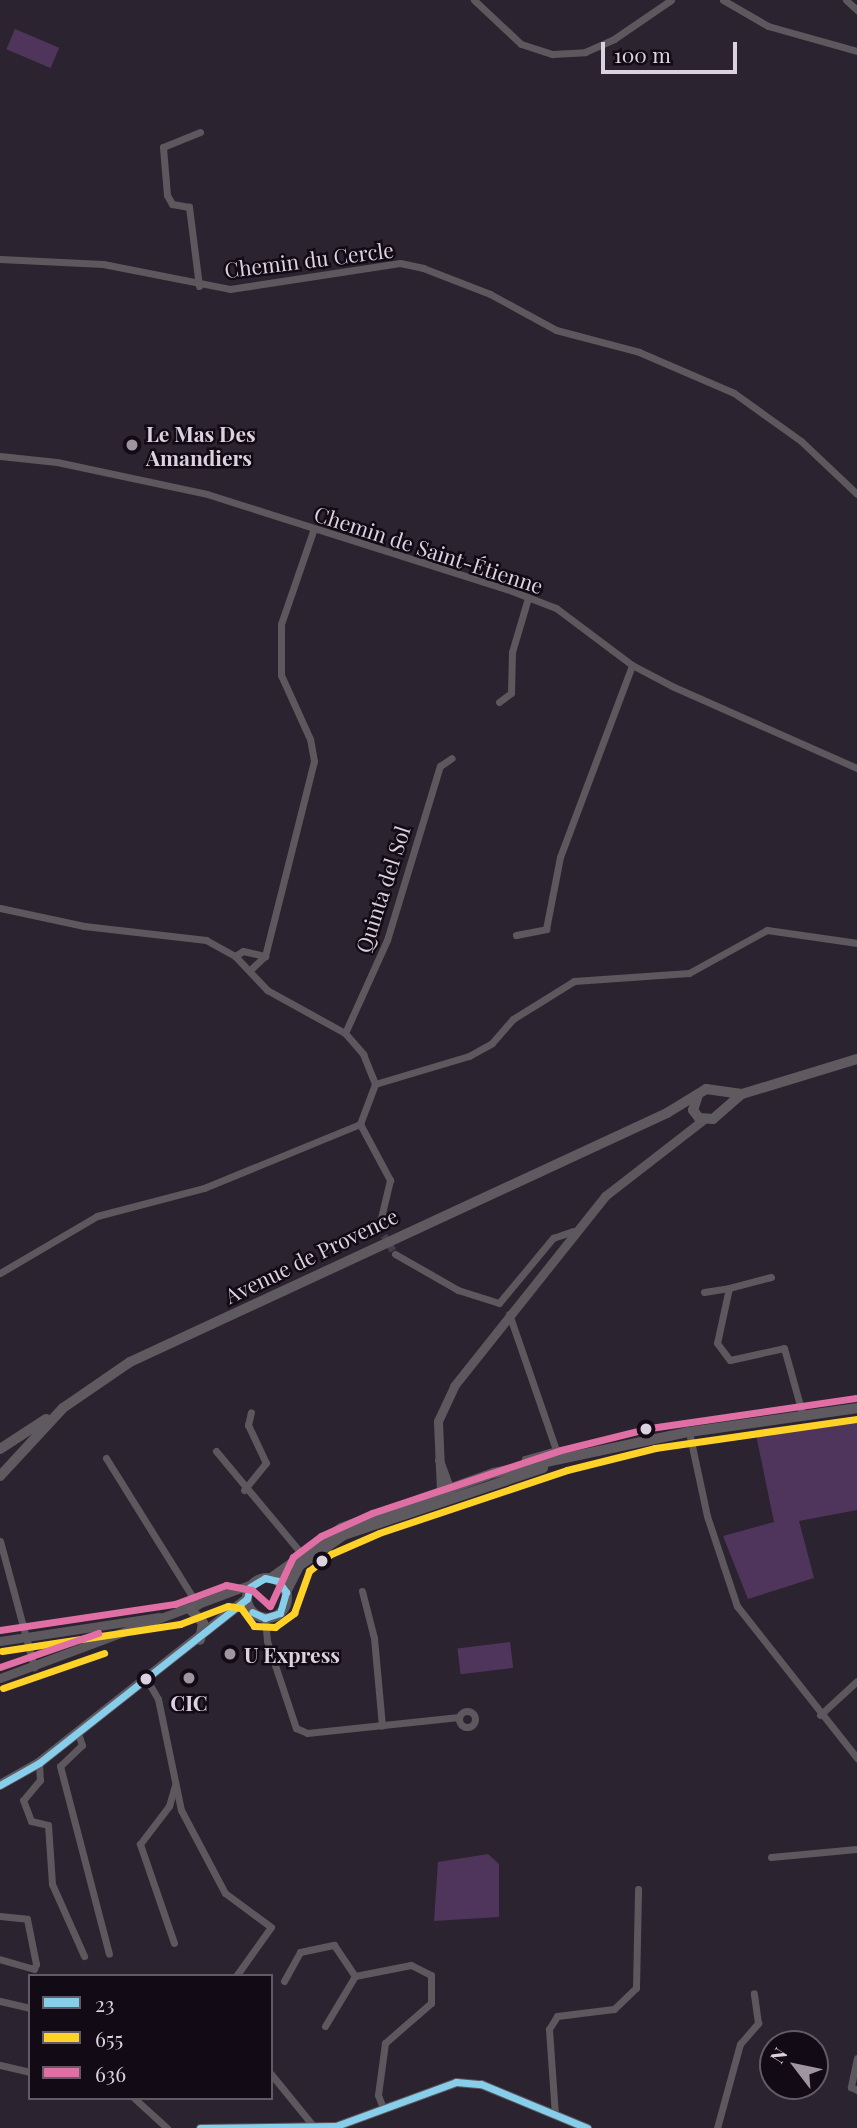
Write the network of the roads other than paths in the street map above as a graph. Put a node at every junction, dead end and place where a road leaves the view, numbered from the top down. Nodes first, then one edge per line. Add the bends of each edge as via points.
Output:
1 (474, 0) edge
2 (671, 0) edge
3 (723, 0) edge
4 (846, 0) edge
5 (857, 10) edge
6 (857, 51) edge
7 (200, 132) dead end
8 (0, 259) edge
9 (199, 286) junction
10 (0, 456) edge
11 (857, 494) edge
12 (313, 531) junction
13 (528, 598) junction
14 (632, 665) junction
15 (499, 702) dead end
16 (452, 758) dead end
17 (857, 768) edge
18 (0, 908) edge
19 (516, 935) dead end
20 (857, 943) edge
21 (235, 956) junction
22 (265, 956) junction
23 (251, 969) junction
24 (345, 1033) junction
25 (857, 1059) edge
26 (375, 1084) junction
27 (723, 1090) junction
28 (742, 1094) junction
29 (698, 1095) junction
30 (729, 1105) junction
31 (667, 1113) junction
32 (697, 1115) junction
33 (360, 1124) junction
34 (379, 1226) tunnel mouth
35 (573, 1231) junction
36 (396, 1254) tunnel mouth
37 (0, 1273) edge
38 (771, 1277) dead end
39 (729, 1288) junction
40 (704, 1292) dead end
41 (509, 1314) junction
42 (63, 1408) junction
43 (857, 1408) edge
44 (251, 1412) dead end
45 (803, 1416) junction
46 (689, 1432) junction
47 (0, 1449) edge
48 (216, 1451) dead end
49 (106, 1458) dead end
50 (527, 1469) junction
51 (0, 1476) edge
52 (499, 1482) junction
53 (244, 1490) junction
54 (447, 1490) junction
55 (344, 1535) junction
56 (0, 1541) edge
57 (300, 1553) junction
58 (271, 1578) junction
59 (254, 1583) junction
60 (362, 1591) dead end
61 (286, 1592) junction
62 (227, 1595) junction
63 (247, 1599) junction
64 (195, 1608) junction
65 (253, 1612) junction
66 (178, 1614) junction
67 (265, 1618) junction
68 (224, 1621) junction
69 (121, 1623) junction
70 (124, 1634) junction
71 (26, 1637) junction
72 (200, 1640) junction
73 (0, 1641) edge
74 (34, 1667) junction
75 (0, 1678) edge
76 (147, 1680) junction
77 (857, 1681) edge
78 (820, 1715) junction
79 (459, 1717) dead end
80 (382, 1726) junction
81 (78, 1732) junction
82 (857, 1758) edge
83 (39, 1763) junction
84 (0, 1785) edge
85 (175, 1785) junction
86 (857, 1849) edge
87 (771, 1857) dead end
88 (638, 1889) dead end
89 (0, 1916) edge
90 (174, 1944) dead end
91 (109, 1954) dead end
92 (84, 1956) dead end
93 (0, 1959) edge
94 (237, 1974) edge
95 (355, 1976) junction
96 (284, 1981) dead end
97 (754, 1993) dead end
98 (0, 2001) edge
99 (28, 2008) edge
100 (325, 2026) dead end
101 (857, 2058) edge
102 (0, 2065) edge
103 (28, 2072) edge
104 (273, 2076) edge
105 (857, 2090) edge
106 (136, 2100) edge
107 (383, 2108) junction
108 (555, 2115) junction
109 (167, 2128) edge
110 (200, 2128) edge
111 (315, 2128) edge
112 (587, 2128) edge
113 (717, 2128) edge

1 - 2 street via 521,44 552,54 585,52 614,39
3 - 6 street via 768,26
4 - 5 street
7 - 9 street via 163,147 167,195 172,204 189,207
8 - 9 street, Chemin du Cercle via 103,264
9 - 11 street, Chemin du Cercle via 230,289 400,263 423,268 490,294 556,330 639,352 734,393 801,441
10 - 12 street, Chemin de Saint-Étienne via 57,462 207,494
12 - 13 street, Chemin de Saint-Étienne
12 - 22 street via 281,624 281,675 310,739 314,761
13 - 14 street, Chemin de Saint-Étienne via 556,608
13 - 15 street via 512,652 511,693
14 - 17 street, Chemin de Saint-Étienne
14 - 19 street via 559,857 546,929
16 - 24 street, Quinta del Sol via 440,766 387,940
18 - 21 street via 84,926 206,940
20 - 26 street via 767,930 689,973 587,976 513,1019 492,1044 469,1056
21 - 22 street via 243,951
21 - 23 street
22 - 23 street
23 - 24 street via 267,990
24 - 26 street via 363,1054
25 - 28 main road
26 - 33 street
27 - 28 main road
27 - 29 main road, Avenue de Provence
27 - 30 main road
28 - 30 main road
29 - 31 main road, Avenue de Provence
29 - 32 main road
30 - 32 main road via 722,1114
31 - 32 main road, Avenue de Provence
31 - 42 main road, Avenue de Provence via 130,1362
32 - 35 street via 690,1128 623,1180
33 - 34 street via 390,1180
33 - 37 street via 204,1188 97,1216
35 - 36 street via 552,1238 499,1303 458,1290
35 - 41 street
38 - 39 street
39 - 40 street
39 - 45 street via 717,1330 722,1353 730,1360 784,1348
41 - 50 street via 556,1450 525,1459
41 - 54 street via 444,1403 438,1458
42 - 47 main road
42 - 51 main road, Avenue de Provence
43 - 45 main road
44 - 53 street via 248,1424 266,1463
45 - 46 main road
46 - 50 main road
46 - 78 street via 707,1516 737,1606
48 - 53 street
49 - 64 street
50 - 52 main road
50 - 54 main road
52 - 54 main road
52 - 55 main road
53 - 57 street
54 - 55 street
54 - 57 main road via 366,1517
55 - 61 main road via 300,1565
56 - 71 street
57 - 58 main road
58 - 59 main road
58 - 61 main road
59 - 62 street
59 - 63 main road
60 - 80 street via 374,1638
61 - 67 main road via 285,1607
62 - 63 street
62 - 64 street
63 - 65 main road
63 - 68 main road
64 - 66 street
64 - 72 main road via 203,1623
65 - 67 main road
65 - 68 main road
66 - 69 street
66 - 70 street
67 - 80 street via 267,1641 296,1728 307,1733
68 - 72 main road
69 - 70 street
69 - 71 street
70 - 74 street
71 - 73 street
71 - 74 street
72 - 76 main road
74 - 75 street
76 - 81 main road
76 - 85 street via 158,1699
77 - 78 street
78 - 82 street
79 - 80 street
81 - 83 main road
81 - 91 street via 82,1745 60,1766
83 - 84 main road
83 - 92 street via 40,1780 23,1800 31,1821 48,1825 52,1884
85 - 90 street via 169,1806 140,1844
85 - 94 street via 181,1810 225,1893 271,1927
86 - 87 street
88 - 108 street via 636,1988 614,2009 557,2016 550,2028
89 - 93 street via 27,1919 36,1964 34,1969
95 - 96 street via 334,1945 300,1952
95 - 100 street
95 - 107 street via 411,1965 431,1975 435,1990 431,2003 385,2043 378,2095
97 - 113 street via 758,2023 740,2044
98 - 99 street
101 - 105 street via 851,2087
102 - 103 street
104 - 111 street
106 - 109 street
107 - 108 street via 431,2087 467,2082
107 - 111 street via 356,2122
108 - 112 street
110 - 111 street

